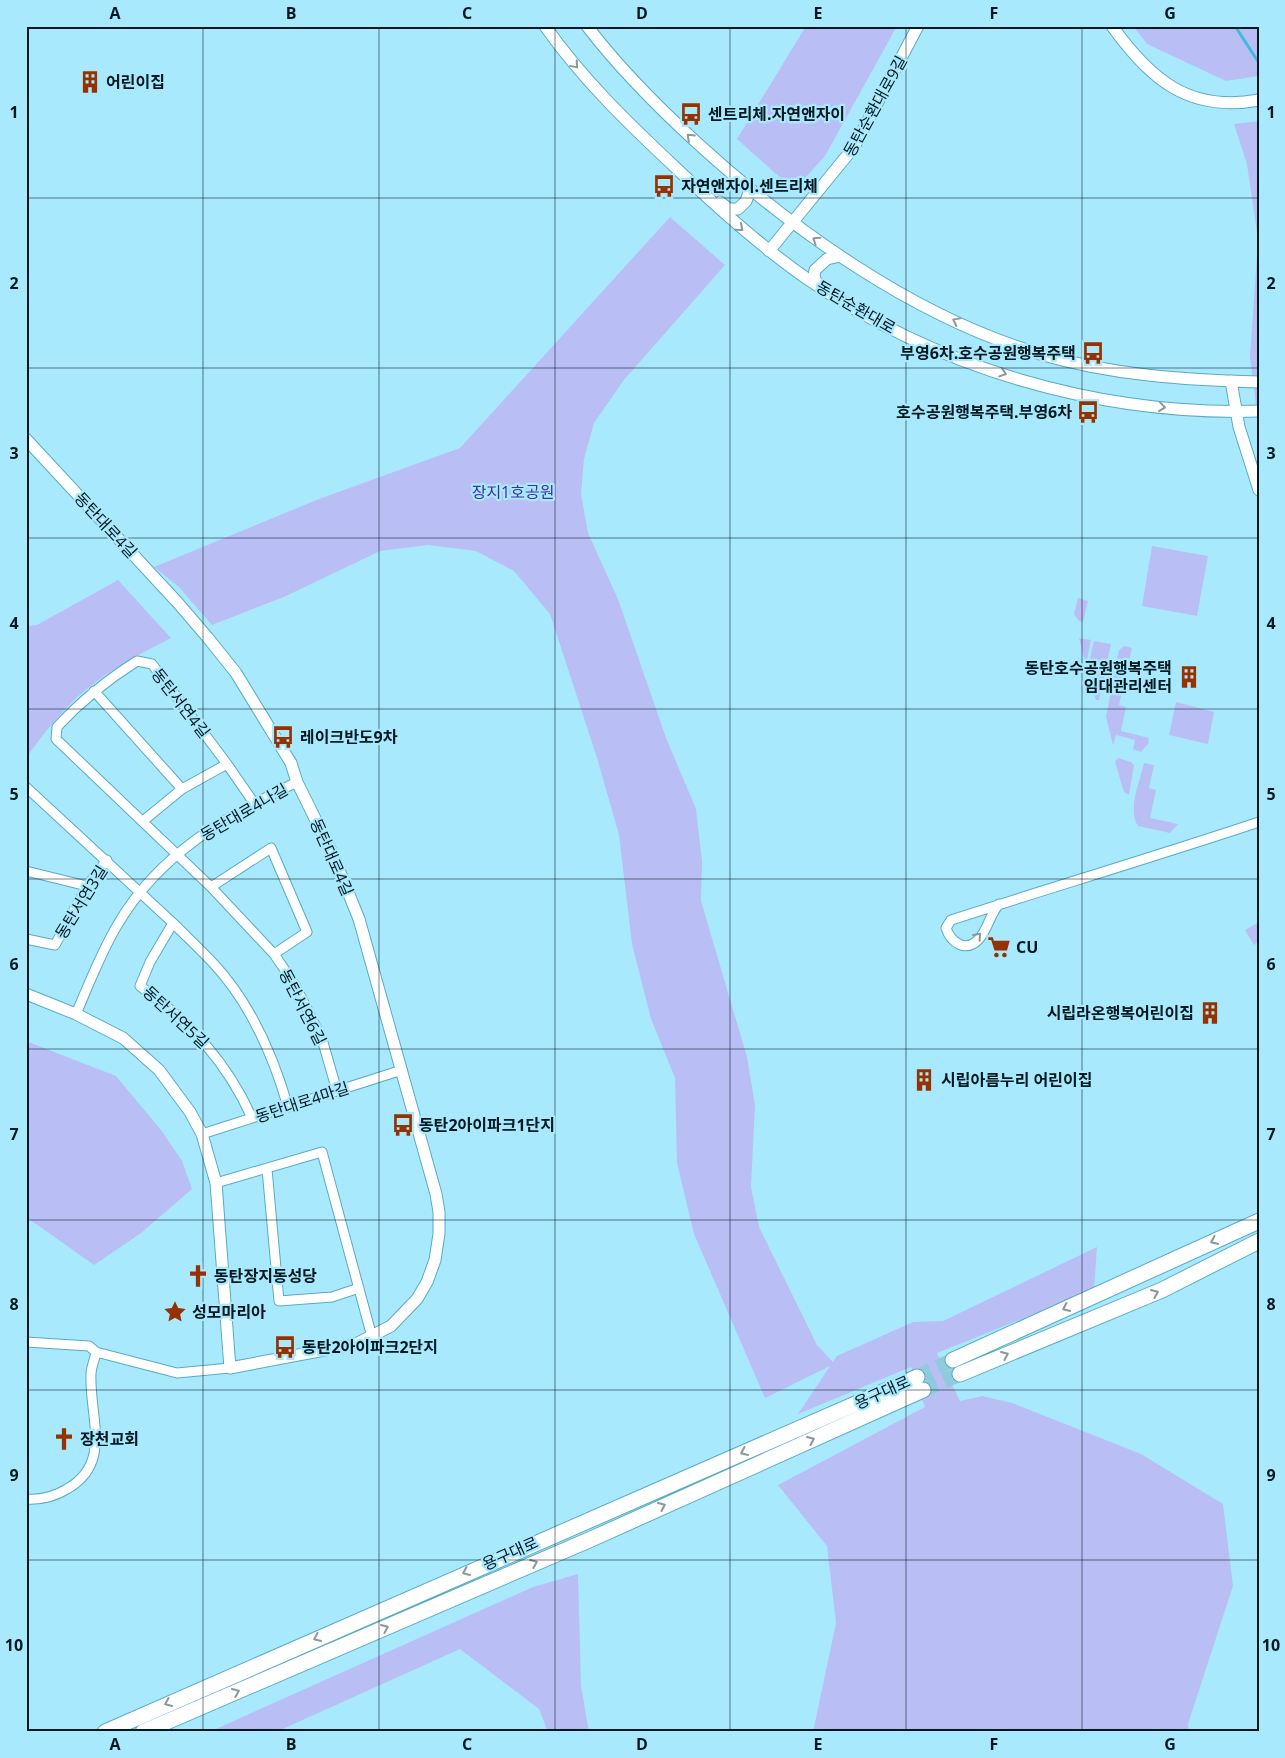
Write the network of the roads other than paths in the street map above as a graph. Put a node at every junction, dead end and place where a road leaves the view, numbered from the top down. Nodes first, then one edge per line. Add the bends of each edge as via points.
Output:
1 (545, 26) edge
2 (587, 26) edge
3 (918, 26) edge
4 (1112, 26) edge
5 (1257, 100) edge
6 (692, 183) junction
7 (750, 190) junction
8 (791, 222) junction
9 (768, 251) junction
10 (840, 256) junction
11 (818, 286) junction
12 (1231, 381) junction
13 (1259, 382) edge
14 (1259, 411) edge
15 (1235, 412) junction
16 (26, 439) edge
17 (1259, 490) edge
18 (94, 691) junction
19 (228, 764) junction
20 (297, 782) junction
21 (26, 787) edge
22 (182, 789) junction
23 (254, 803) junction
24 (143, 821) junction
25 (1259, 822) edge
26 (177, 853) junction
27 (107, 860) junction
28 (26, 871) edge
29 (88, 886) junction
30 (211, 886) junction
31 (140, 892) junction
32 (999, 904) junction
33 (173, 923) junction
34 (26, 939) edge
35 (274, 954) junction
36 (26, 994) edge
37 (76, 1014) junction
38 (402, 1070) junction
39 (337, 1091) junction
40 (288, 1107) junction
41 (252, 1118) junction
42 (202, 1134) junction
43 (267, 1169) junction
44 (216, 1183) junction
45 (1259, 1221) edge
46 (1259, 1241) edge
47 (358, 1288) junction
48 (372, 1337) junction
49 (26, 1342) edge
50 (96, 1352) junction
51 (953, 1360) tunnel mouth
52 (230, 1368) junction
53 (960, 1374) tunnel mouth
54 (26, 1499) edge
55 (105, 1732) edge
56 (143, 1732) edge

1 -> 6 street, 동탄순환대로 via 609,104
7 -> 2 street via 653,101
3 - 8 street, 동탄순환대로9길 via 854,147
4 - 5 street via 1140,64 1175,88 1212,102
6 - 7 street via 730,209 738,210
6 -> 9 street, 동탄순환대로
7 - 8 street
8 - 9 street, 동탄순환대로9길
10 -> 8 street
9 - 11 street, 동탄순환대로
10 - 11 street via 827,259 815,270
12 -> 10 street via 1141,374 1040,354 989,337 950,318
11 -> 15 street, 동탄순환대로 via 901,333 1001,373 1128,403
12 - 13 street
12 - 15 street
14 - 15 street, 동탄순환대로
15 - 17 street
16 - 20 street, 동탄대로4길 via 178,603 236,673 287,755
18 - 19 street, 동탄서연4길 via 138,661 152,664
18 - 22 street
18 - 24 street, 동탄서연4길 via 57,728 56,739
19 - 22 street
19 - 23 street, 동탄서연4길
20 - 23 street, 동탄대로4나길
20 - 38 street, 동탄대로4길 via 333,855 359,919
21 - 27 street, 동탄서연3길
22 - 24 street
23 - 26 street, 동탄대로4나길 via 215,825
24 - 26 street, 동탄서연4길
25 - 32 street
26 - 30 street, 동탄서연4길
26 - 31 street, 동탄대로4나길
27 - 29 street, 동탄서연3길
27 - 31 street, 동탄서연3길
28 - 29 street
29 - 34 street, 동탄서연3길 via 54,946
30 - 35 street, 동탄서연6길
30 - 35 street, 동탄서연6길 via 271,848 306,932
31 - 33 street, 동탄서연3길
31 - 37 street, 동탄대로4나길 via 109,940
32 -> 32 street via 951,920 946,928 948,935 963,946 979,939
33 - 40 street via 215,964 249,1012 273,1062
33 - 41 street, 동탄서연5길 via 140,986 202,1038 230,1076
35 - 39 street, 동탄서연6길 via 322,1039
36 - 37 street
37 - 42 street via 123,1038 144,1055 175,1090
38 - 39 street, 동탄대로4마길
38 - 48 street, 동탄대로4길 via 436,1194 439,1234 435,1260 417,1299 391,1326
39 - 40 street, 동탄대로4마길
40 - 41 street, 동탄대로4마길
41 - 42 street, 동탄대로4마길
42 - 44 street
43 - 44 street
43 - 47 street via 322,1152
43 - 47 street via 279,1301 332,1297
44 - 52 street
45 -> 51 highway
53 -> 46 highway via 1162,1290
47 - 48 street
48 - 52 street, 동탄대로4길 via 336,1349
49 - 50 street via 89,1346
50 - 52 street via 177,1373
50 - 54 street via 91,1374 97,1435 86,1475 57,1495
56 -> 55 highway, 용구대로 via 589,1540 920,1384 610,1509

